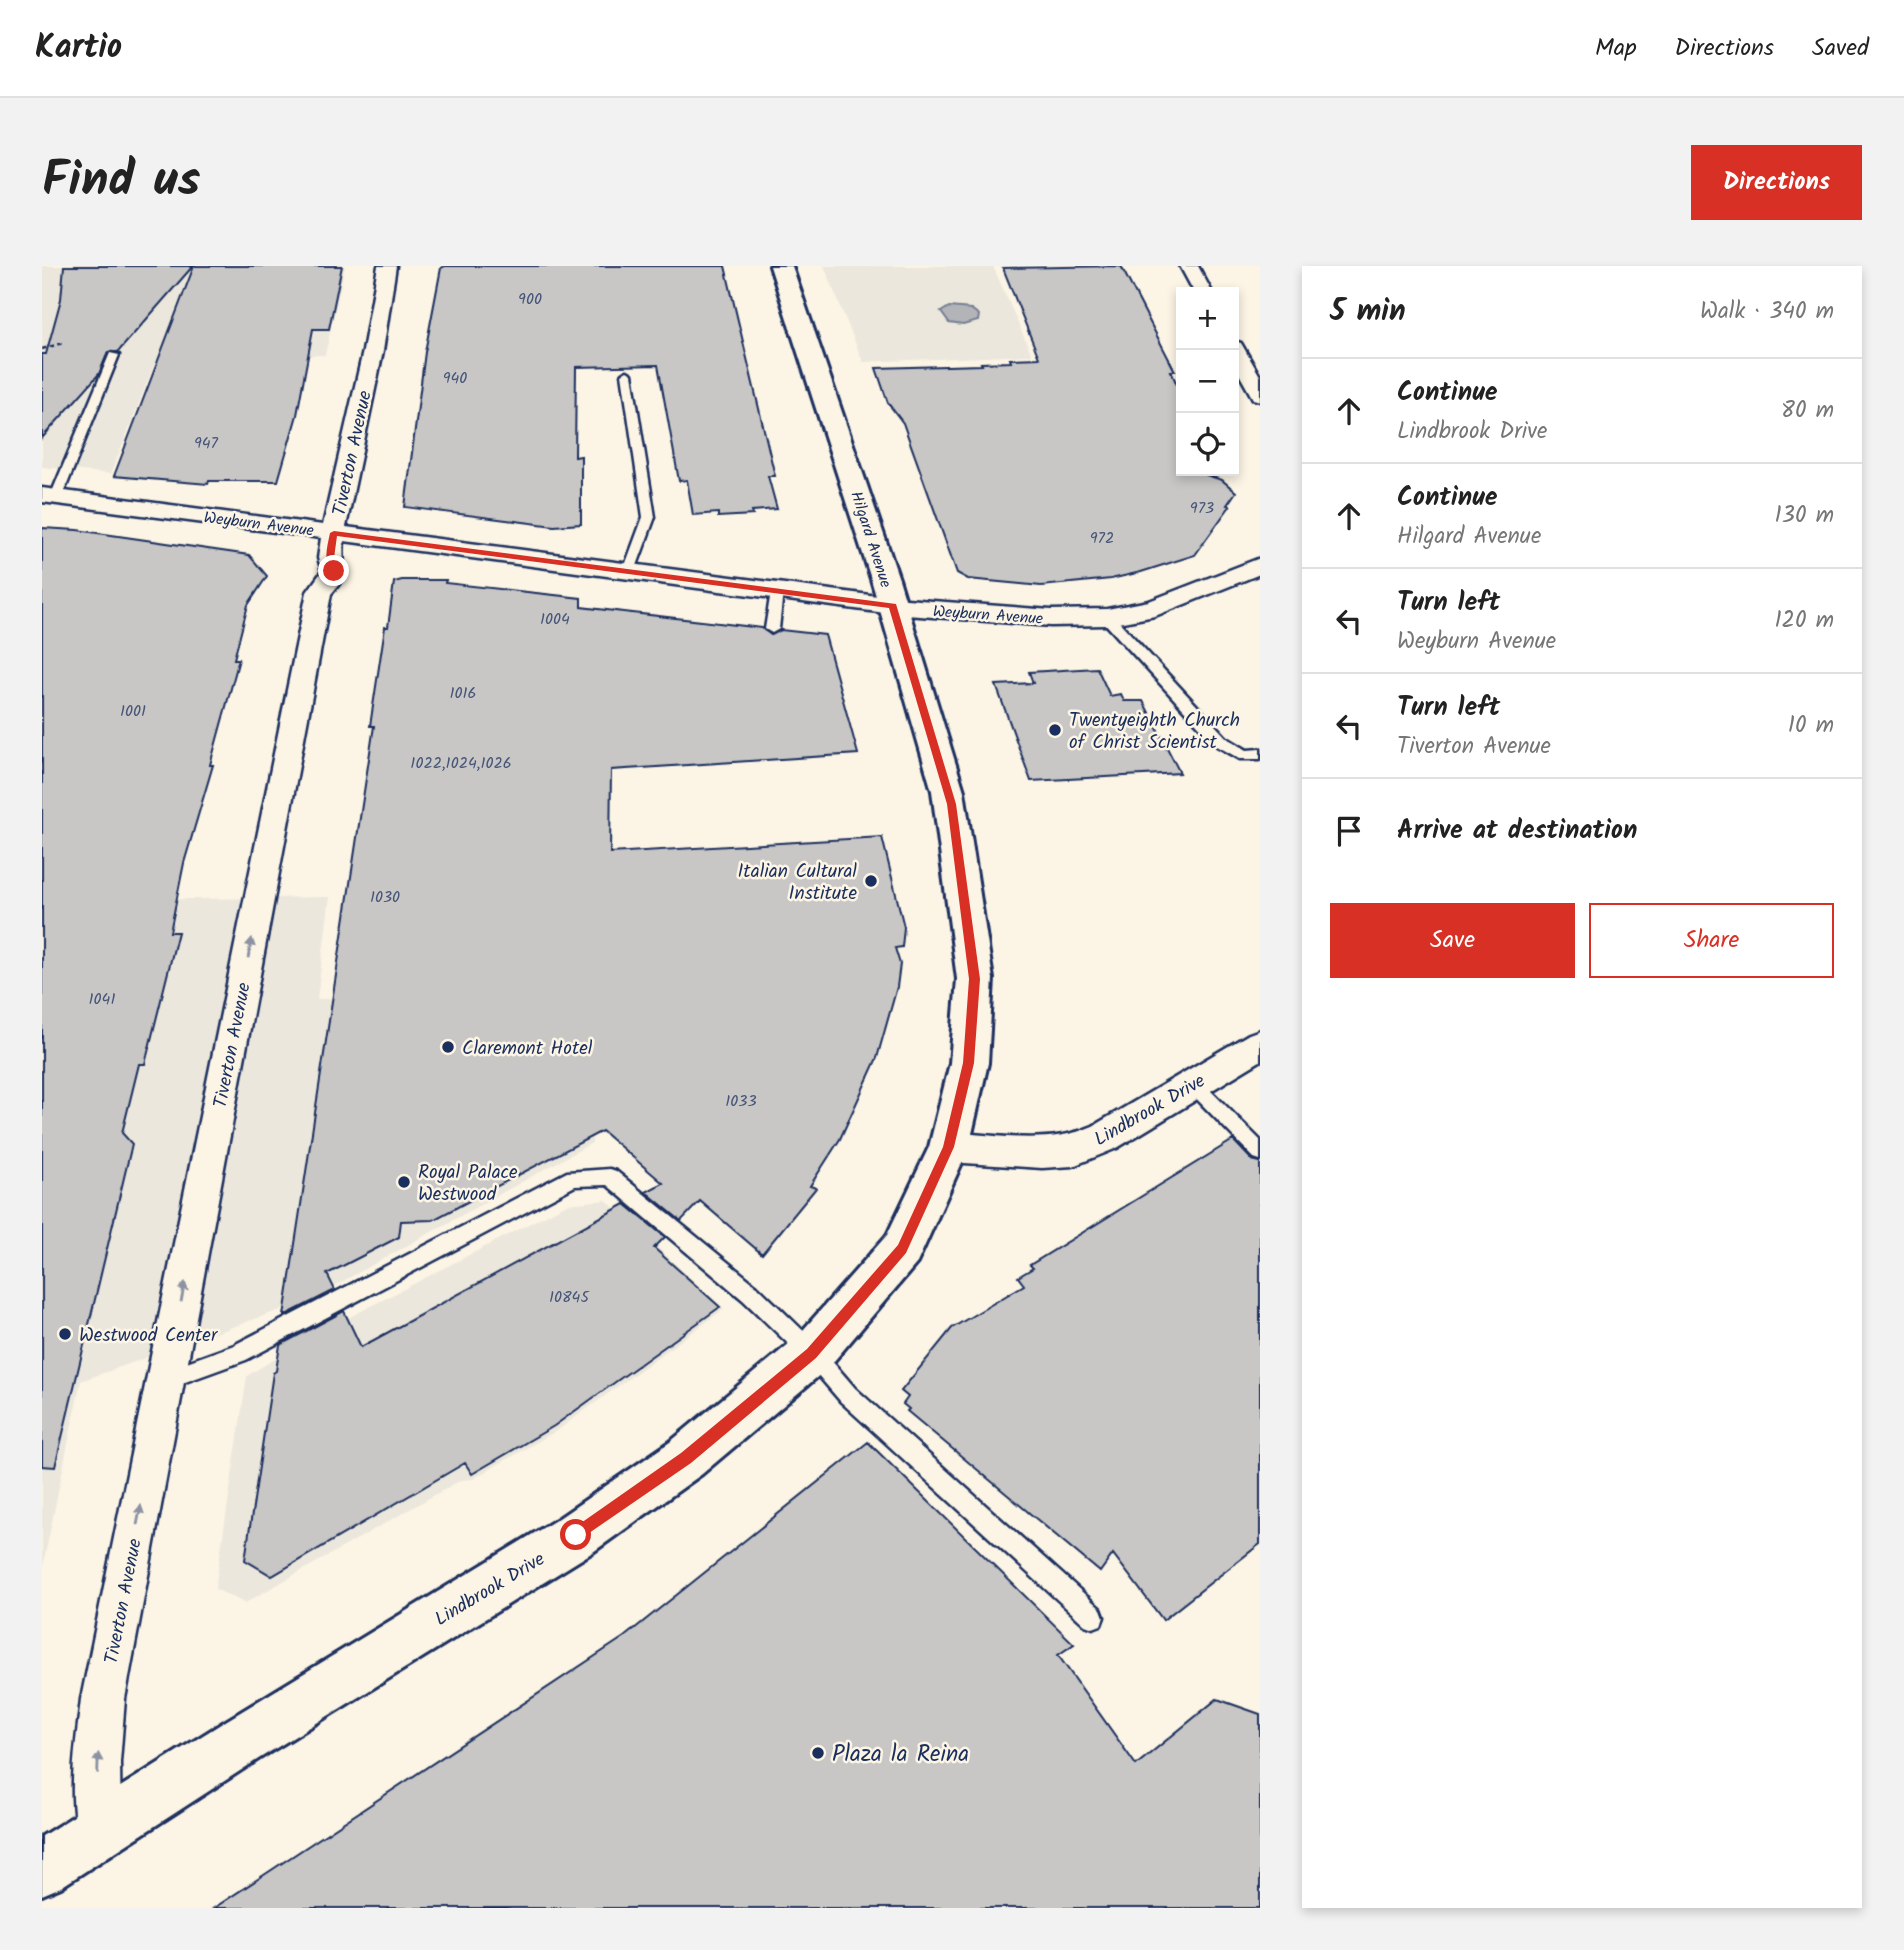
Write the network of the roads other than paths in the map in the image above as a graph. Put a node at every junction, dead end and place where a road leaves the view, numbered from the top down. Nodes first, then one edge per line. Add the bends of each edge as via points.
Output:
1 (387, 266) edge
2 (781, 266) edge
3 (1189, 266) edge
4 (1200, 287) edge
5 (1236, 350) edge
6 (114, 355) dead end
7 (627, 374) dead end
8 (1260, 395) edge
9 (49, 496) edge
10 (334, 533) junction
11 (1260, 565) edge
12 (629, 571) junction
13 (777, 591) junction
14 (893, 606) junction
15 (1107, 617) junction
16 (772, 629) dead end
17 (1260, 754) edge
18 (1260, 1044) edge
19 (1192, 1084) junction
20 (948, 1147) junction
21 (1260, 1152) edge
22 (812, 1353) junction
23 (166, 1379) junction
24 (1093, 1617) dead end
25 (98, 1831) junction
26 (42, 1868) edge

1 - 10 street, Tiverton Avenue
2 - 14 street, Hilgard Avenue
3 - 4 street
5 - 8 street
6 - 9 lane
7 - 12 lane via 649,517
9 - 10 street, Weyburn Avenue
10 - 12 street, Weyburn Avenue
23 -> 10 street, Tiverton Avenue via 318,592 334,571 330,558
11 - 15 street, Weyburn Avenue via 1154,608
12 - 13 street, Weyburn Avenue
13 - 14 street, Weyburn Avenue
13 - 16 lane
14 - 15 street, Weyburn Avenue via 1051,618
14 - 20 street, Hilgard Avenue via 952,804 975,979 969,1063
15 - 17 lane via 1222,742 1245,755
18 - 19 street, Lindbrook Drive
19 - 20 street, Lindbrook Drive via 1105,1137 1073,1151
19 - 21 lane
20 - 22 street, Lindbrook Drive via 902,1249
22 - 23 lane via 750,1293 610,1177 573,1178 239,1353
22 - 24 lane via 848,1395
22 - 25 street, Lindbrook Drive via 686,1458 576,1535
25 -> 23 street, Tiverton Avenue via 97,1762 103,1699
25 - 26 street, Lindbrook Drive

